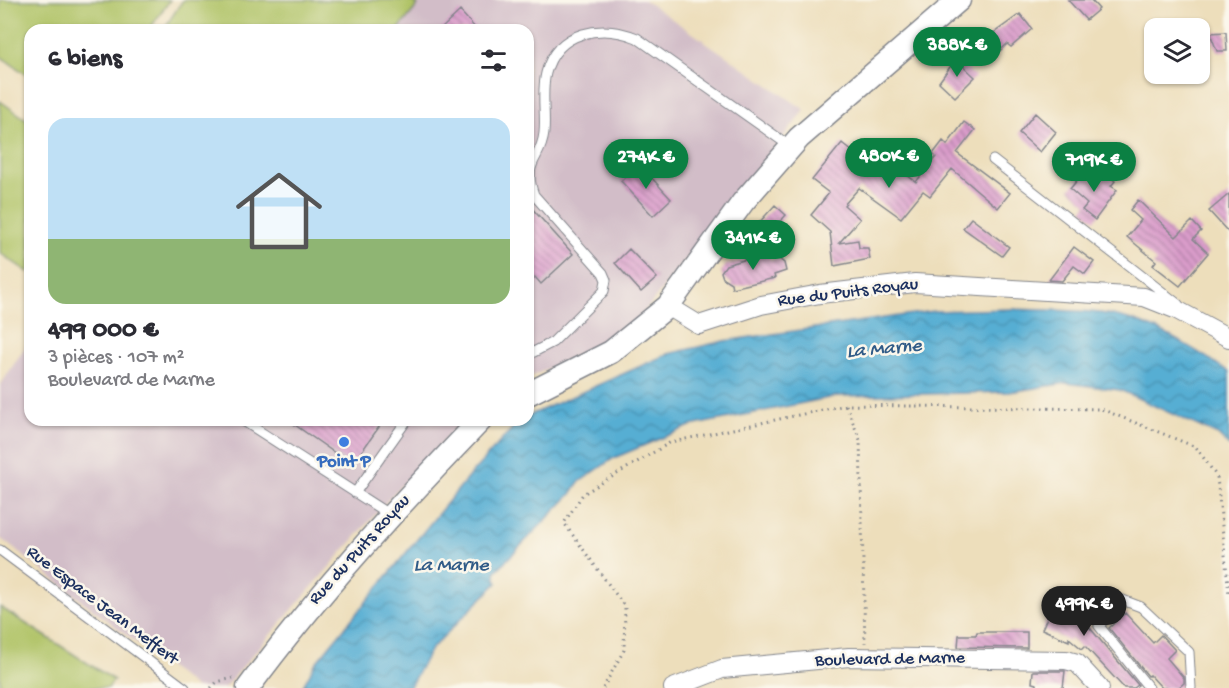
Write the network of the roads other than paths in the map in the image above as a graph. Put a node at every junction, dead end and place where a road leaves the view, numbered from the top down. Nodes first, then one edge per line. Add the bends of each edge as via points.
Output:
1 (959, 0) edge
2 (791, 147) junction
3 (534, 157) edge
4 (993, 160) dead end
5 (534, 195) edge
6 (668, 306) junction
7 (1203, 324) junction
8 (1229, 338) edge
9 (534, 352) edge
10 (534, 391) edge
11 (251, 426) edge
12 (403, 426) edge
13 (475, 426) edge
14 (356, 493) junction
15 (390, 514) junction
16 (0, 550) edge
17 (185, 688) edge
18 (248, 688) edge
19 (673, 688) edge
20 (1100, 688) edge
21 (1149, 688) edge
22 (1191, 688) edge

1 - 2 street
2 - 3 lane via 637,38 598,29 581,33 563,46 546,72 544,133
2 - 6 street via 743,202
4 - 7 lane
5 - 9 lane via 606,280 604,291 553,342
6 - 7 street, Rue du Puits Royau via 699,325 771,303 915,283 1144,297
6 - 10 street via 611,352
7 - 8 street, Rue du Puits Royau
11 - 14 lane
12 - 14 lane
13 - 15 street, Rue du Puits Royau
14 - 15 lane
15 - 18 street, Rue du Puits Royau via 309,607
16 - 17 lane, Rue Espace Jean Meffert
19 - 20 street, Boulevard de Marne via 722,669 865,657 1066,660 1077,663
21 - 22 lane via 1099,626 1120,599 1141,607 1189,652

